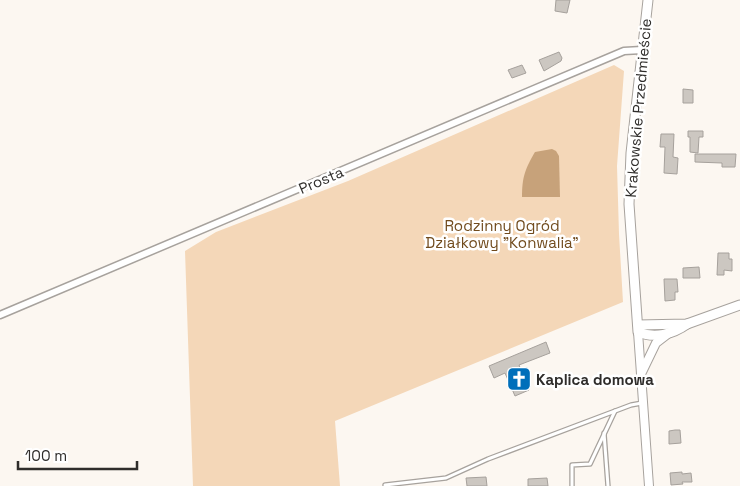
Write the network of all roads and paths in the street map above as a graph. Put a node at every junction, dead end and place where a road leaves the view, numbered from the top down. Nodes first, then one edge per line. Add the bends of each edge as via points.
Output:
1 (648, 0) edge
2 (642, 50) junction
3 (740, 305) edge
4 (0, 315) edge
5 (687, 324) junction
6 (638, 328) junction
7 (669, 334) junction
8 (641, 374) junction
9 (643, 403) junction
10 (615, 411) junction
11 (604, 433) junction
12 (385, 486) edge
13 (572, 486) edge
14 (608, 486) edge
15 (649, 486) edge

1 - 2 main road, Krakowskie Przedmieście
2 - 4 street, Prosta via 624,51
2 - 6 main road, Krakowskie Przedmieście via 631,153 629,209
3 - 5 main road
5 - 6 main road
5 - 7 main road
6 - 7 main road via 654,336
6 - 8 street, Krakowskie Przedmieście
7 - 8 street via 656,343
8 - 9 street, Krakowskie Przedmieście
9 - 10 lane
9 - 15 street, Krakowskie Przedmieście
10 - 11 lane
10 - 12 lane via 446,478
11 - 13 lane via 590,464 572,466
11 - 14 lane

